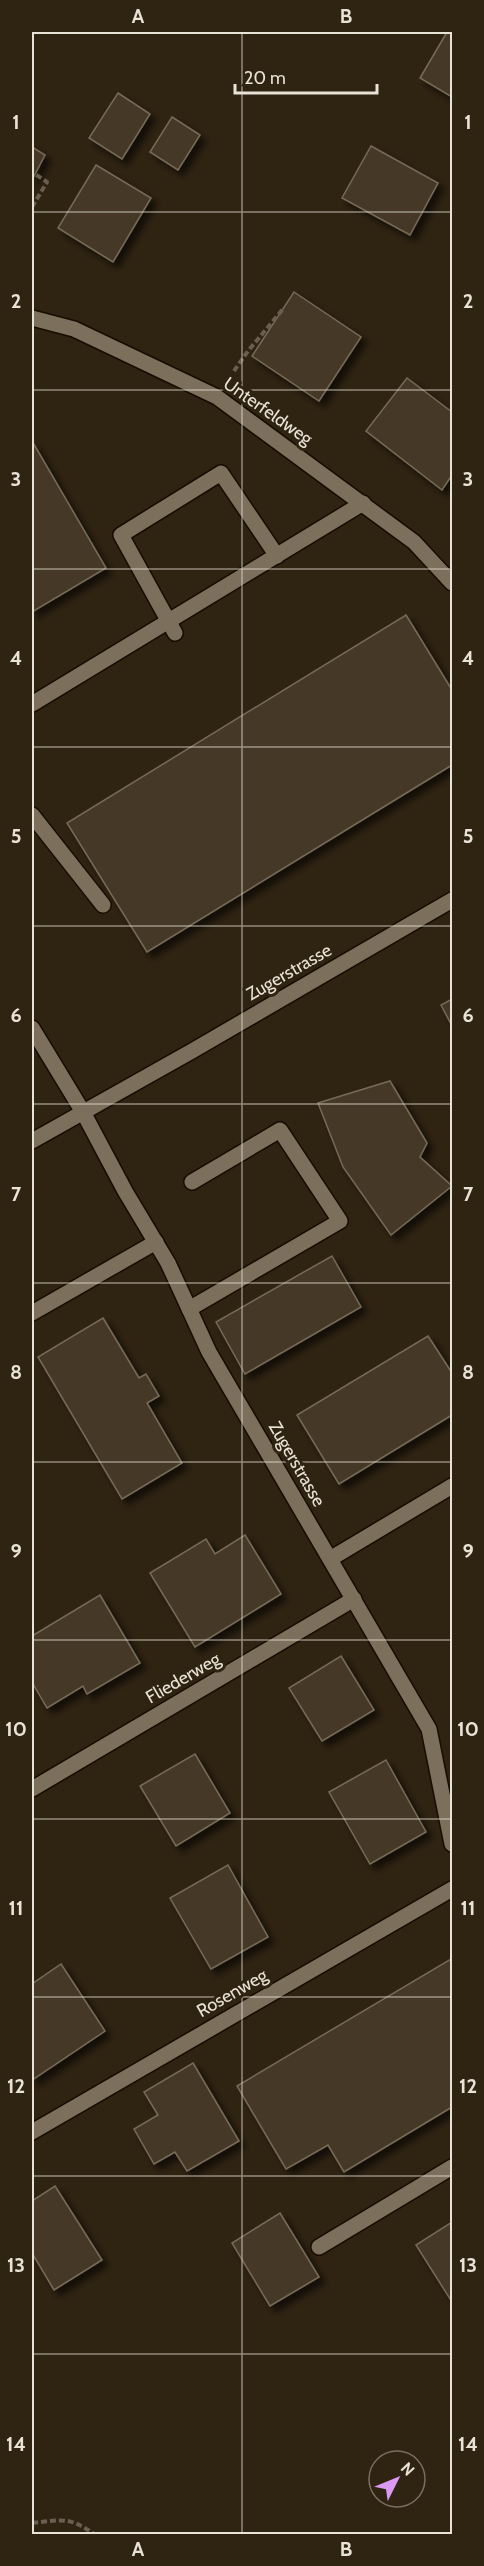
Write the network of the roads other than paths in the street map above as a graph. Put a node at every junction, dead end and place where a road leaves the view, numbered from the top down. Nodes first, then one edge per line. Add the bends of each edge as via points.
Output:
1 (32, 318) edge
2 (363, 503) junction
3 (277, 555) junction
4 (453, 583) edge
5 (171, 628) junction
6 (32, 704) edge
7 (32, 815) edge
8 (453, 900) edge
9 (103, 905) dead end
10 (32, 1028) edge
11 (83, 1112) junction
12 (32, 1141) edge
13 (192, 1182) dead end
14 (156, 1242) junction
15 (189, 1309) junction
16 (32, 1312) edge
17 (453, 1486) edge
18 (330, 1559) junction
19 (354, 1599) junction
20 (32, 1789) edge
21 (453, 1844) edge
22 (453, 1889) edge
23 (32, 2132) edge
24 (453, 2168) edge
25 (319, 2247) dead end

1 - 2 street, Unterfeldweg via 74,329 218,397
2 - 3 street
2 - 4 street, Unterfeldweg via 414,542
3 - 5 street
3 - 5 street via 221,473 121,535
5 - 6 street
7 - 9 street
8 - 11 street, Zugerstrasse
10 - 11 street
11 - 12 street, Zugerstrasse
11 - 14 street, Zugerstrasse
13 - 15 street via 280,1130 340,1221
14 - 15 street, Zugerstrasse
14 - 16 street
15 - 18 street, Zugerstrasse via 209,1352
17 - 18 street
18 - 19 street, Zugerstrasse
19 - 20 street, Fliederweg
19 - 21 street, Zugerstrasse via 429,1729
22 - 23 street, Rosenweg
24 - 25 street

